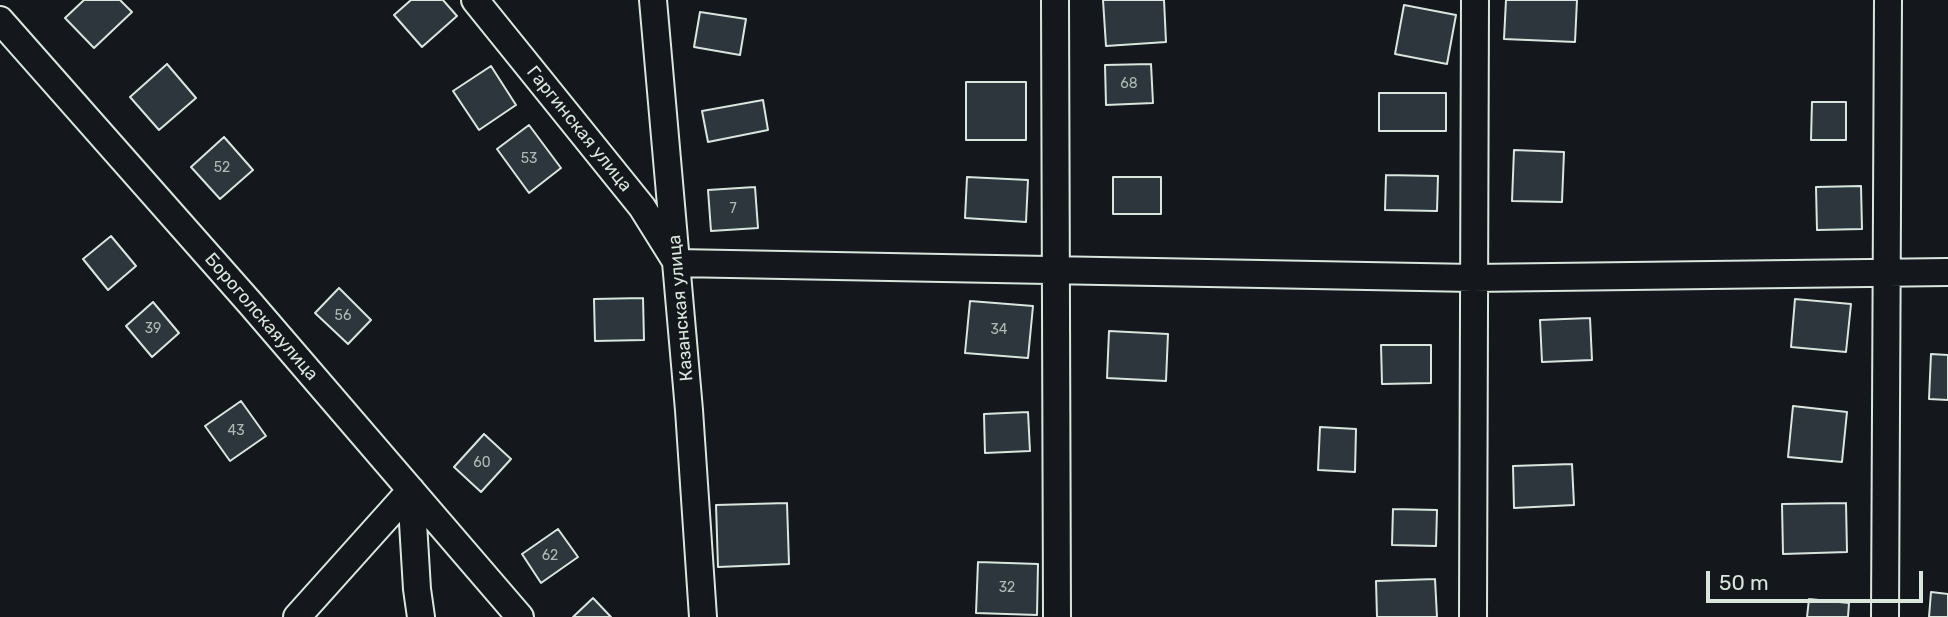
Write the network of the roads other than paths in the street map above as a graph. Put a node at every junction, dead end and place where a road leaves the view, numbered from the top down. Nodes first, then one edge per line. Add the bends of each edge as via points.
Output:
1 (475, 0) edge
2 (653, 0) edge
3 (1055, 0) edge
4 (1475, 0) edge
5 (1888, 0) edge
6 (0, 20) edge
7 (677, 263) junction
8 (1055, 270) junction
9 (1948, 272) edge
10 (1886, 273) junction
11 (1473, 278) junction
12 (411, 489) junction
13 (298, 617) edge
14 (421, 617) edge
15 (520, 617) edge
16 (703, 617) edge
17 (1057, 617) edge
18 (1473, 617) edge
19 (1885, 617) edge

1 - 7 street, Гаргинская улица via 642,207
2 - 7 street, Казанская улица
3 - 8 street
4 - 11 street
5 - 10 street
6 - 12 street, Бороголскаяулица
7 - 8 street
7 - 16 street, Казанская улица
8 - 11 street
8 - 17 street
9 - 10 street
10 - 11 street
10 - 19 street
11 - 18 street
12 - 13 street
12 - 14 street
12 - 15 street, Бороголскаяулица

